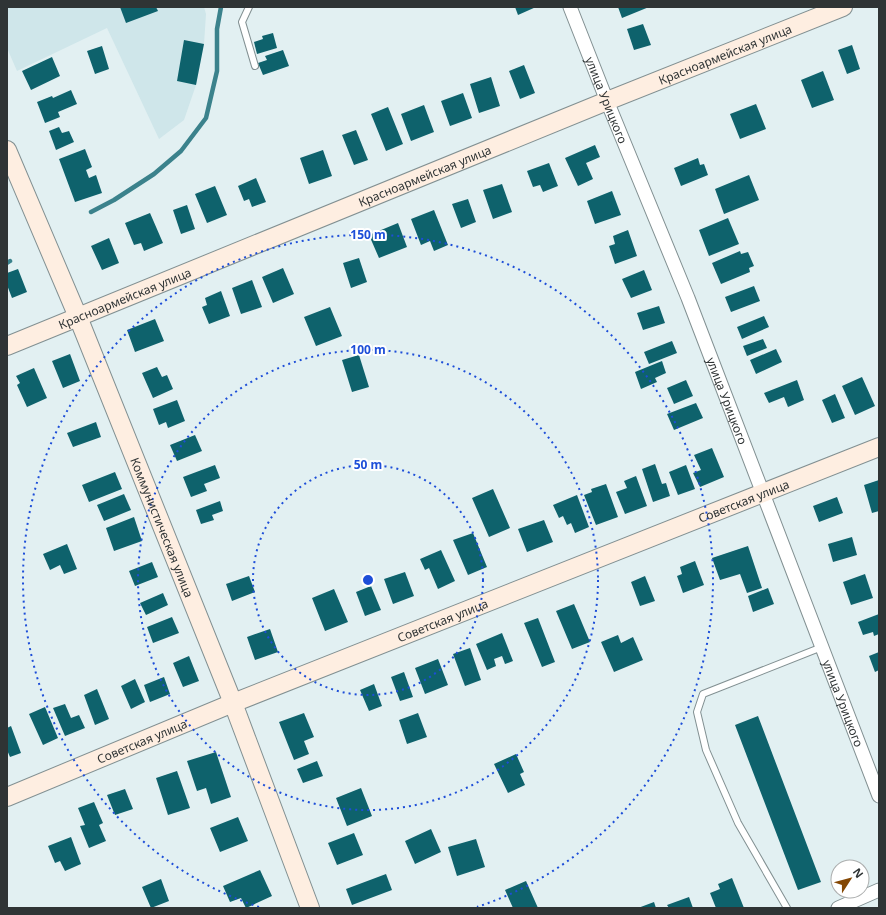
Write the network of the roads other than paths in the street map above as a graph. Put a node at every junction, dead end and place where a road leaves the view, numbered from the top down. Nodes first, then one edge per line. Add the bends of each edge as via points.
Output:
1 (248, 7) edge
2 (570, 7) edge
3 (843, 7) edge
4 (255, 66) dead end
5 (607, 101) junction
6 (7, 150) edge
7 (78, 317) junction
8 (7, 346) edge
9 (879, 447) edge
10 (763, 493) junction
11 (822, 647) junction
12 (233, 703) junction
13 (879, 796) edge
14 (7, 797) edge
15 (879, 890) edge
16 (310, 908) edge
17 (787, 908) edge
18 (838, 908) edge

1 - 4 lane via 242,22
2 - 5 street, улица Урицкого
3 - 5 street, Красноармейская улица
5 - 7 street, Красноармейская улица
5 - 10 street, улица Урицкого via 688,298
6 - 7 street, Коммунистическая улица
7 - 8 street, Красноармейская улица
7 - 12 street, Коммунистическая улица
9 - 10 street, Советская улица
10 - 11 street, улица Урицкого
10 - 12 street, Советская улица
11 - 13 street, улица Урицкого
11 - 17 lane via 703,694 697,712 706,750 738,823
12 - 14 street, Советская улица
12 - 16 street, Коммунистическая улица
15 - 18 street

